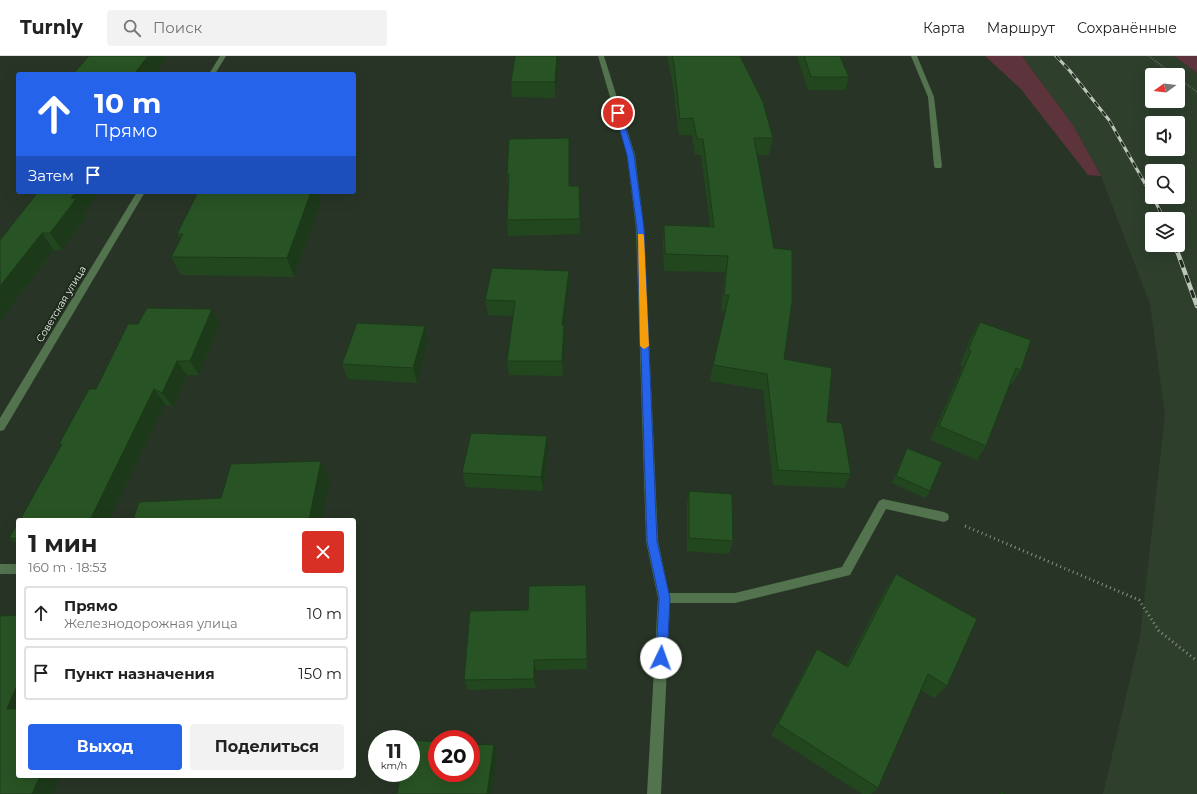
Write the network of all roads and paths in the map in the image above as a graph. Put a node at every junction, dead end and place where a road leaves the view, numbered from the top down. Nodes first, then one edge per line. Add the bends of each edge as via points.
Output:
1 (223, 56) edge
2 (601, 56) edge
3 (914, 56) edge
4 (1149, 56) edge
5 (1165, 68) edge
6 (213, 72) edge
7 (1185, 83) edge
8 (1197, 92) edge
9 (938, 166) dead end
10 (140, 194) edge
11 (0, 427) edge
12 (944, 517) joint
13 (0, 569) edge
14 (16, 569) edge
15 (664, 598) junction
16 (1197, 662) edge
17 (654, 794) edge

1 - 6 street
2 - 15 street via 630,155 640,228 652,541
3 - 9 street via 931,97
4 - 5 path
7 - 8 path
10 - 11 street, Советская улица
12 - 15 street via 883,504 846,571 735,598
12 - 16 path via 1139,600 1159,631
13 - 14 street
15 - 17 street

